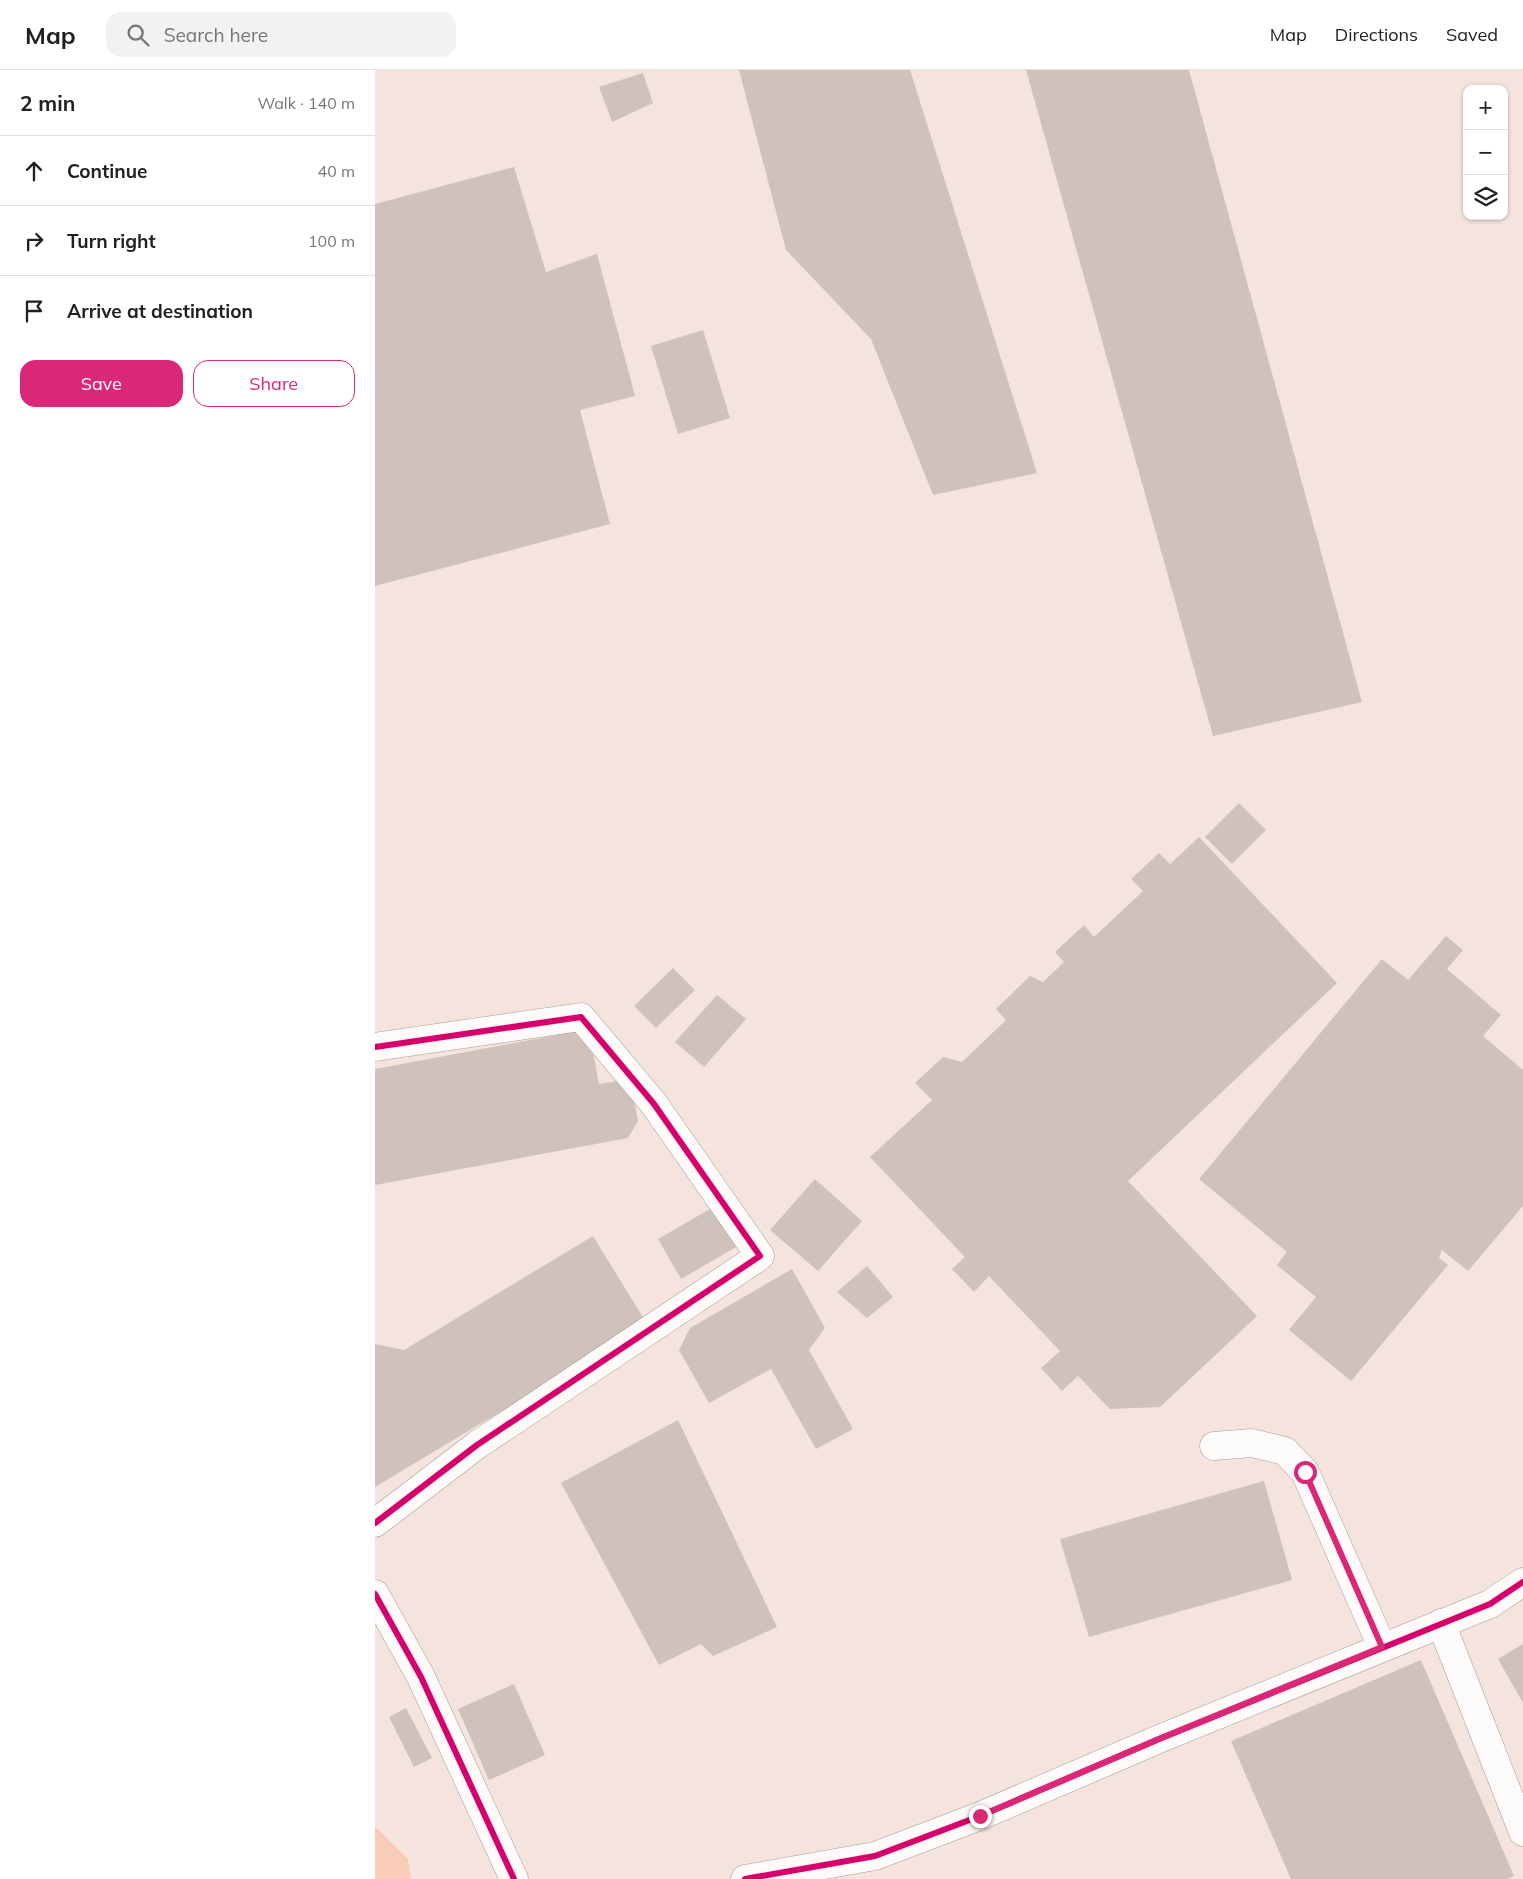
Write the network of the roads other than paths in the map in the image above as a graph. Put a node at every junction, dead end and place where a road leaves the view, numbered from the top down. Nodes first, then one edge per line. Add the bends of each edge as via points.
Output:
1 (375, 1047) edge
2 (1214, 1446) dead end
3 (375, 1523) edge
4 (1523, 1582) edge
5 (375, 1594) edge
6 (1441, 1623) junction
7 (1382, 1647) junction
8 (1523, 1832) edge
9 (514, 1879) edge
10 (745, 1879) edge

1 - 3 street via 581,1017 654,1104 760,1256 477,1445
2 - 7 street via 1252,1444 1285,1451 1305,1472
4 - 6 street via 1490,1604
5 - 9 street via 421,1677
6 - 7 street
6 - 8 street
7 - 10 street via 980,1816 875,1856

